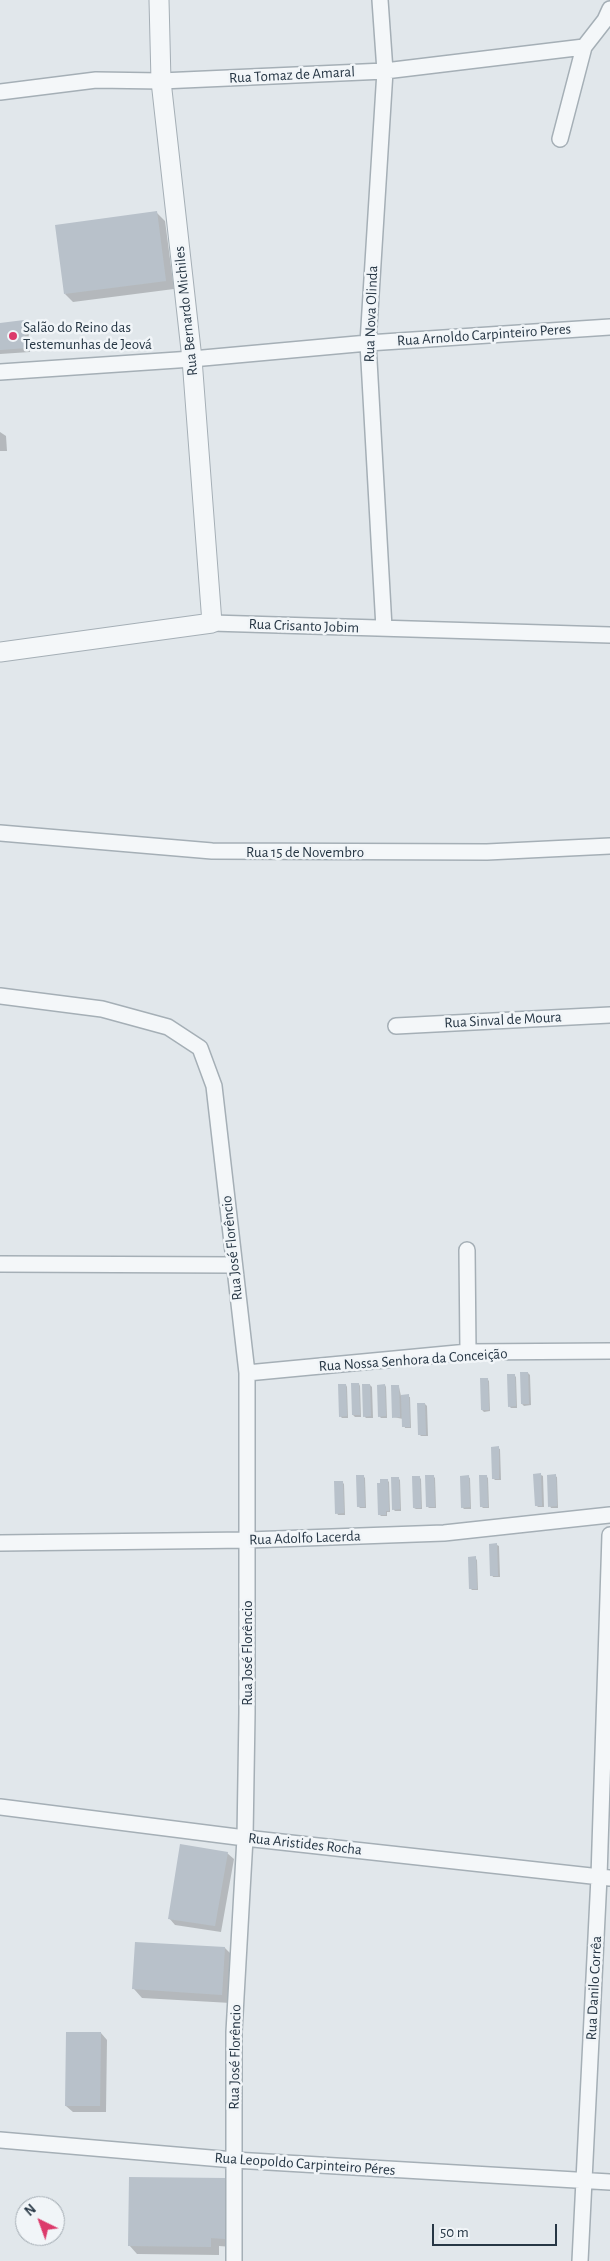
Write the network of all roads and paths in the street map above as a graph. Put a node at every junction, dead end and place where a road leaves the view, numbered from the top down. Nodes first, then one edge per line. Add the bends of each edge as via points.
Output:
1 (159, 0) edge
2 (380, 0) edge
3 (610, 10) edge
4 (584, 47) junction
5 (385, 71) junction
6 (161, 81) junction
7 (0, 92) edge
8 (560, 140) dead end
9 (610, 327) edge
10 (368, 343) junction
11 (192, 359) junction
12 (0, 372) edge
13 (212, 622) junction
14 (384, 628) junction
15 (610, 636) edge
16 (0, 652) edge
17 (0, 833) edge
18 (610, 846) edge
19 (0, 996) edge
20 (610, 1014) edge
21 (396, 1026) dead end
22 (467, 1250) dead end
23 (0, 1264) edge
24 (234, 1265) junction
25 (610, 1351) edge
26 (468, 1352) junction
27 (247, 1373) junction
28 (610, 1515) edge
29 (610, 1535) edge
30 (248, 1540) junction
31 (0, 1543) edge
32 (0, 1807) edge
33 (245, 1838) junction
34 (605, 1877) edge
35 (0, 2140) edge
36 (234, 2160) junction
37 (585, 2182) junction
38 (610, 2182) edge
39 (234, 2261) edge
40 (580, 2261) edge

1 - 6 street, Rua Bernardo Michiles
2 - 5 street, Rua Nova Olinda
3 - 4 street
4 - 5 street, Rua Tomaz de Amaral
4 - 8 street
5 - 6 street, Rua Tomaz de Amaral
5 - 10 street, Rua Nova Olinda
6 - 7 street, Rua Tomaz de Amaral via 96,80
6 - 11 street, Rua Bernardo Michiles
9 - 10 street, Rua Arnoldo Carpinteiro Peres
10 - 11 street, Rua Arnoldo Carpinteiro Peres
10 - 14 street, Rua Nova Olinda
11 - 12 street, Rua Arnoldo Carpinteiro Peres
11 - 13 street, Rua Bernardo Michiles
13 - 14 street, Rua Crisanto Jobim
13 - 16 street, Rua Crisanto Jobim
14 - 15 street, Rua Crisanto Jobim
17 - 18 street, Rua 15 de Novembro via 212,852 487,852
19 - 24 street, Rua José Florêncio via 102,1009 168,1027 200,1048 214,1086
20 - 21 street, Rua Sinval de Moura
22 - 26 street
23 - 24 street
24 - 27 street, Rua José Florêncio
25 - 26 street, Rua Nossa Senhora da Conceição
26 - 27 street, Rua Nossa Senhora da Conceição
27 - 30 street, Rua José Florêncio
28 - 30 street, Rua Adolfo Lacerda via 444,1533
29 - 34 street, Rua Danilo Corrêa
30 - 31 street, Rua Adolfo Lacerda
30 - 33 street, Rua José Florêncio
32 - 33 street, Rua Aristides Rocha
33 - 34 street, Rua Aristides Rocha
33 - 36 street, Rua José Florêncio via 234,2032
34 - 37 street, Rua Danilo Corrêa
35 - 36 street, Rua Leopoldo Carpinteiro Péres
36 - 37 street, Rua Leopoldo Carpinteiro Péres
36 - 39 street, Rua José Florêncio
37 - 38 street, Rua Leopoldo Carpinteiro Péres
37 - 40 street, Rua Danilo Corrêa

